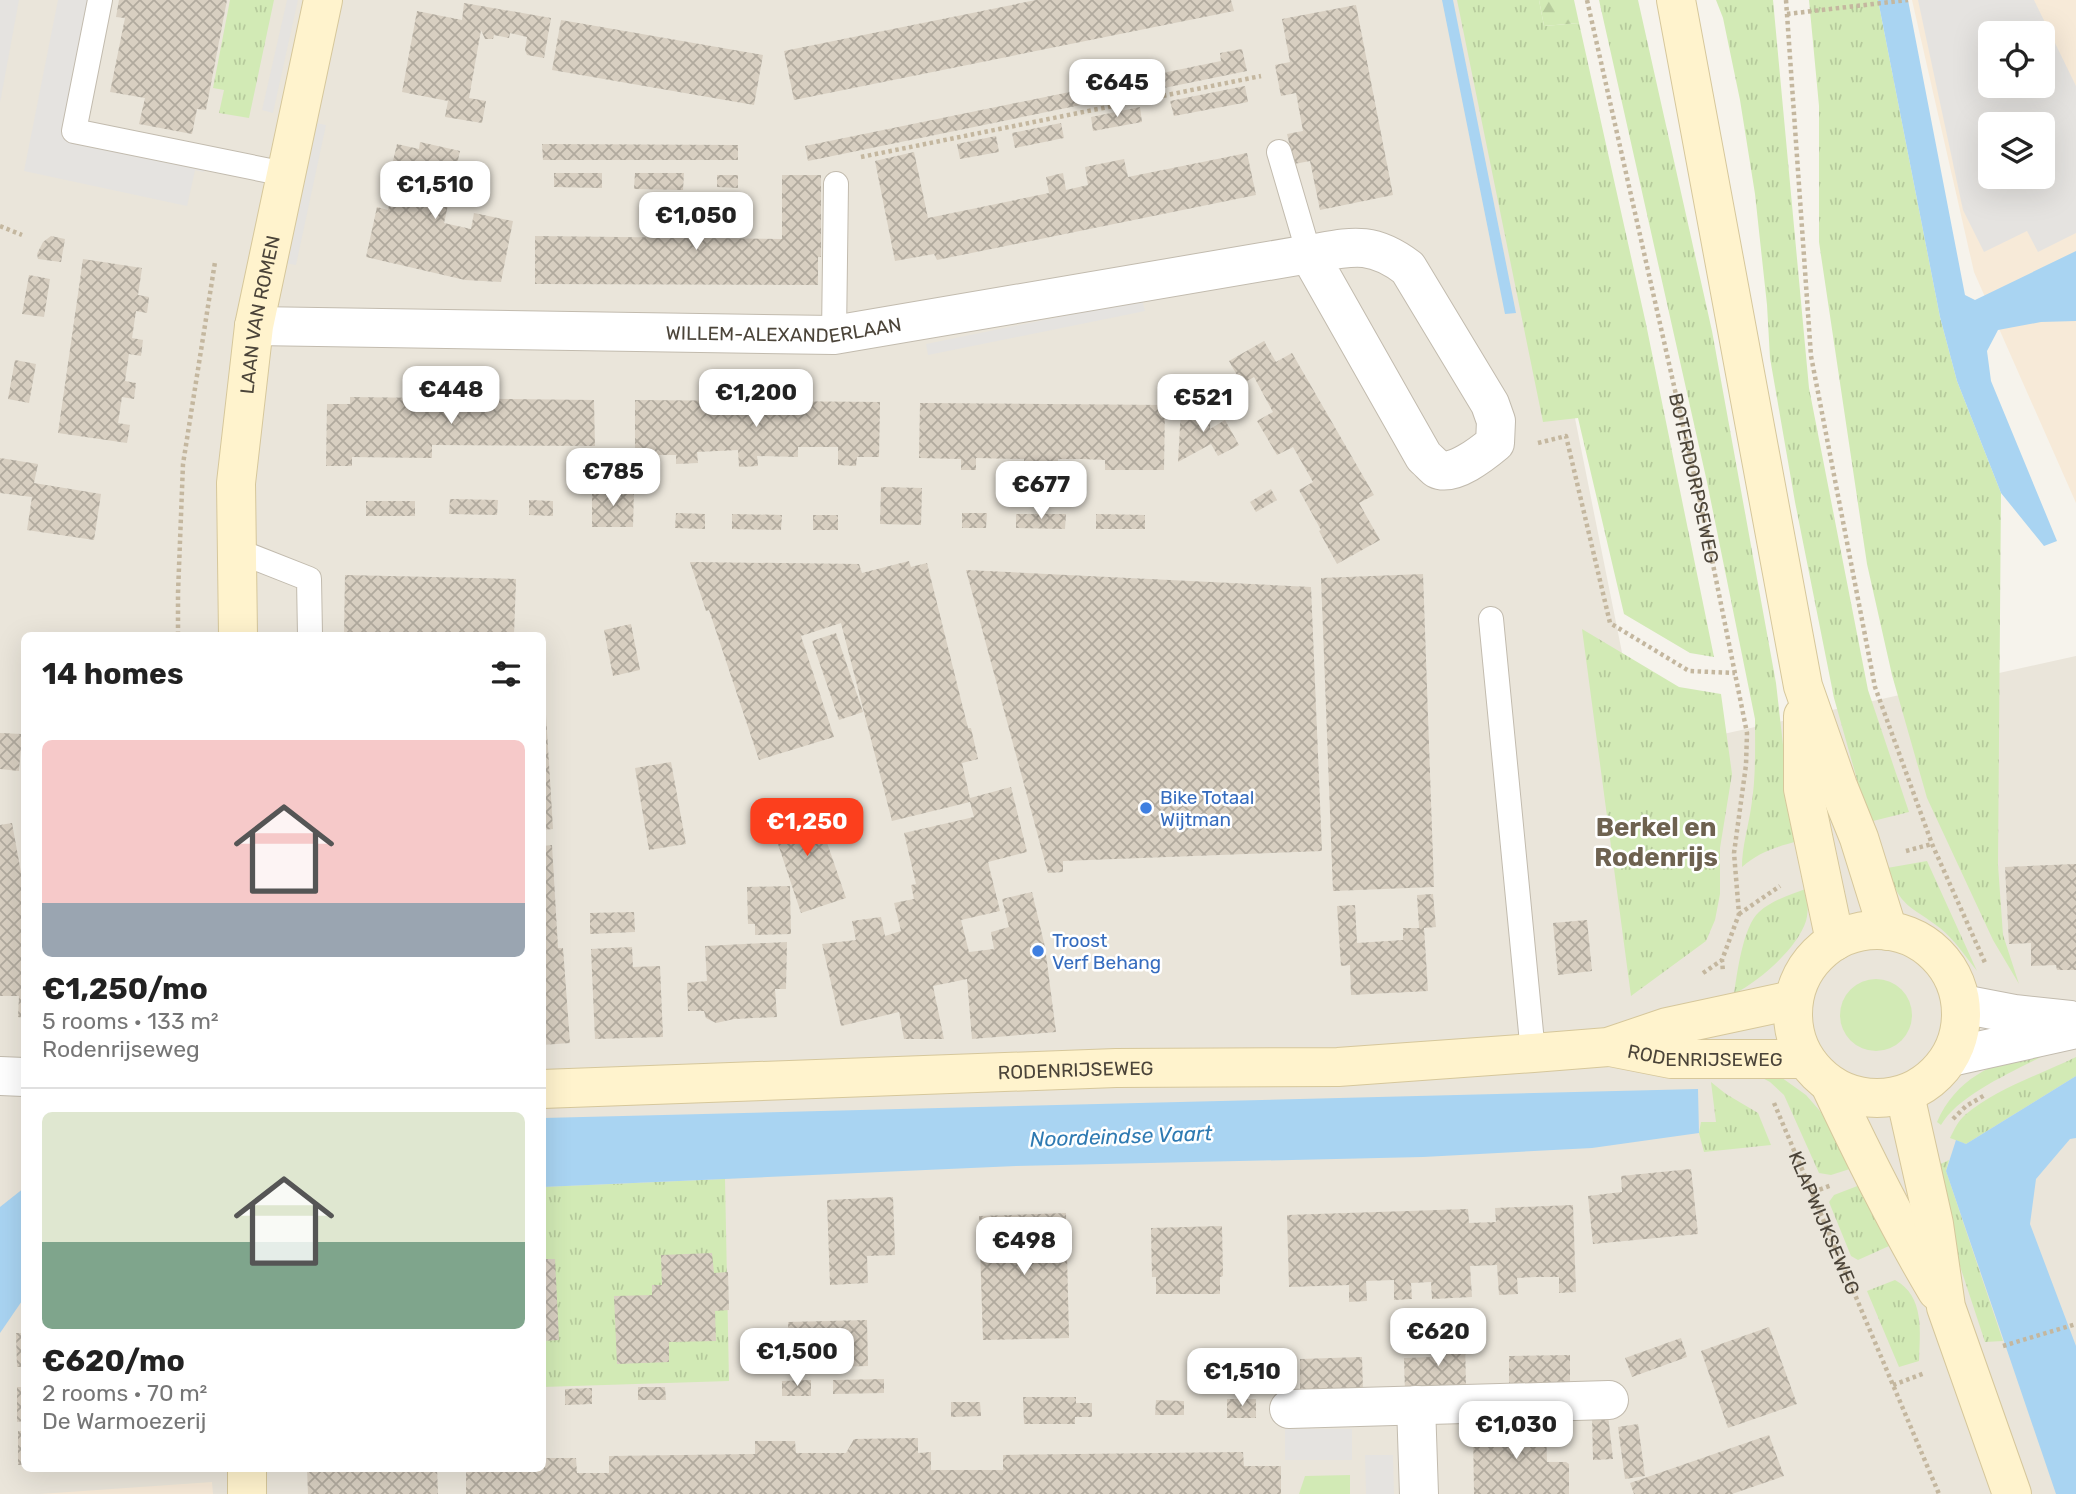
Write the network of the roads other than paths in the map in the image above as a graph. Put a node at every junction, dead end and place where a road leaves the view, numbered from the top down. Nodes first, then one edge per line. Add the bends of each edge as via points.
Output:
1 (100, 0) edge
2 (323, 0) edge
3 (1676, 0) edge
4 (1279, 152) dead end
5 (285, 174) junction
6 (836, 184) road end
7 (1309, 254) junction
8 (254, 326) junction
9 (834, 335) junction
10 (238, 551) junction
11 (1491, 619) dead end
12 (238, 632) edge
13 (310, 632) edge
14 (1803, 686) junction
15 (1888, 930) junction
16 (1835, 941) junction
17 (1793, 1000) junction
18 (1962, 1004) junction
19 (2076, 1021) edge
20 (2076, 1029) edge
21 (1608, 1047) junction
22 (1533, 1054) junction
23 (1951, 1056) junction
24 (1817, 1072) junction
25 (0, 1076) edge
26 (21, 1077) edge
27 (546, 1089) edge
28 (1905, 1095) junction
29 (1946, 1307) junction
30 (1609, 1400) dead end
31 (1416, 1405) junction
32 (1289, 1409) dead end
33 (247, 1472) edge
34 (247, 1494) edge
35 (1419, 1494) edge
36 (2012, 1494) edge

1 - 5 lane via 74,131
2 - 5 main road, LAAN VAN ROMEN
3 - 14 main road
4 - 7 lane
5 - 8 main road, LAAN VAN ROMEN
6 - 9 lane
7 - 7 street, WILLEM-ALEXANDERLAAN via 1371,247 1408,268 1490,404 1496,421 1495,443 1448,471 1424,457
7 - 9 street, WILLEM-ALEXANDERLAAN
8 - 9 street, WILLEM-ALEXANDERLAAN
8 - 10 main road, LAAN VAN ROMEN via 236,483
10 - 12 main road, LAAN VAN ROMEN
10 - 13 lane via 309,579
11 - 22 lane
14 - 15 main road
14 - 16 main road via 1803,789
15 - 16 main road via 1852,933
15 - 18 main road via 1921,942 1936,954 1947,967
16 - 17 main road via 1808,965
17 - 21 main road, RODENRIJSEWEG via 1667,1027
17 - 24 main road via 1793,1025
18 - 19 street
18 - 23 main road via 1960,1031
20 - 23 street
21 - 22 main road, RODENRIJSEWEG
21 - 24 main road, RODENRIJSEWEG via 1671,1059 1732,1058
22 - 27 main road, RODENRIJSEWEG via 1338,1067 1116,1068
23 - 28 main road via 1936,1076
24 - 28 main road via 1849,1094 1869,1099
24 - 29 main road
25 - 26 street
28 - 29 main road via 1934,1224
29 - 36 main road
30 - 31 street
31 - 32 street
31 - 35 street
33 - 34 main road

